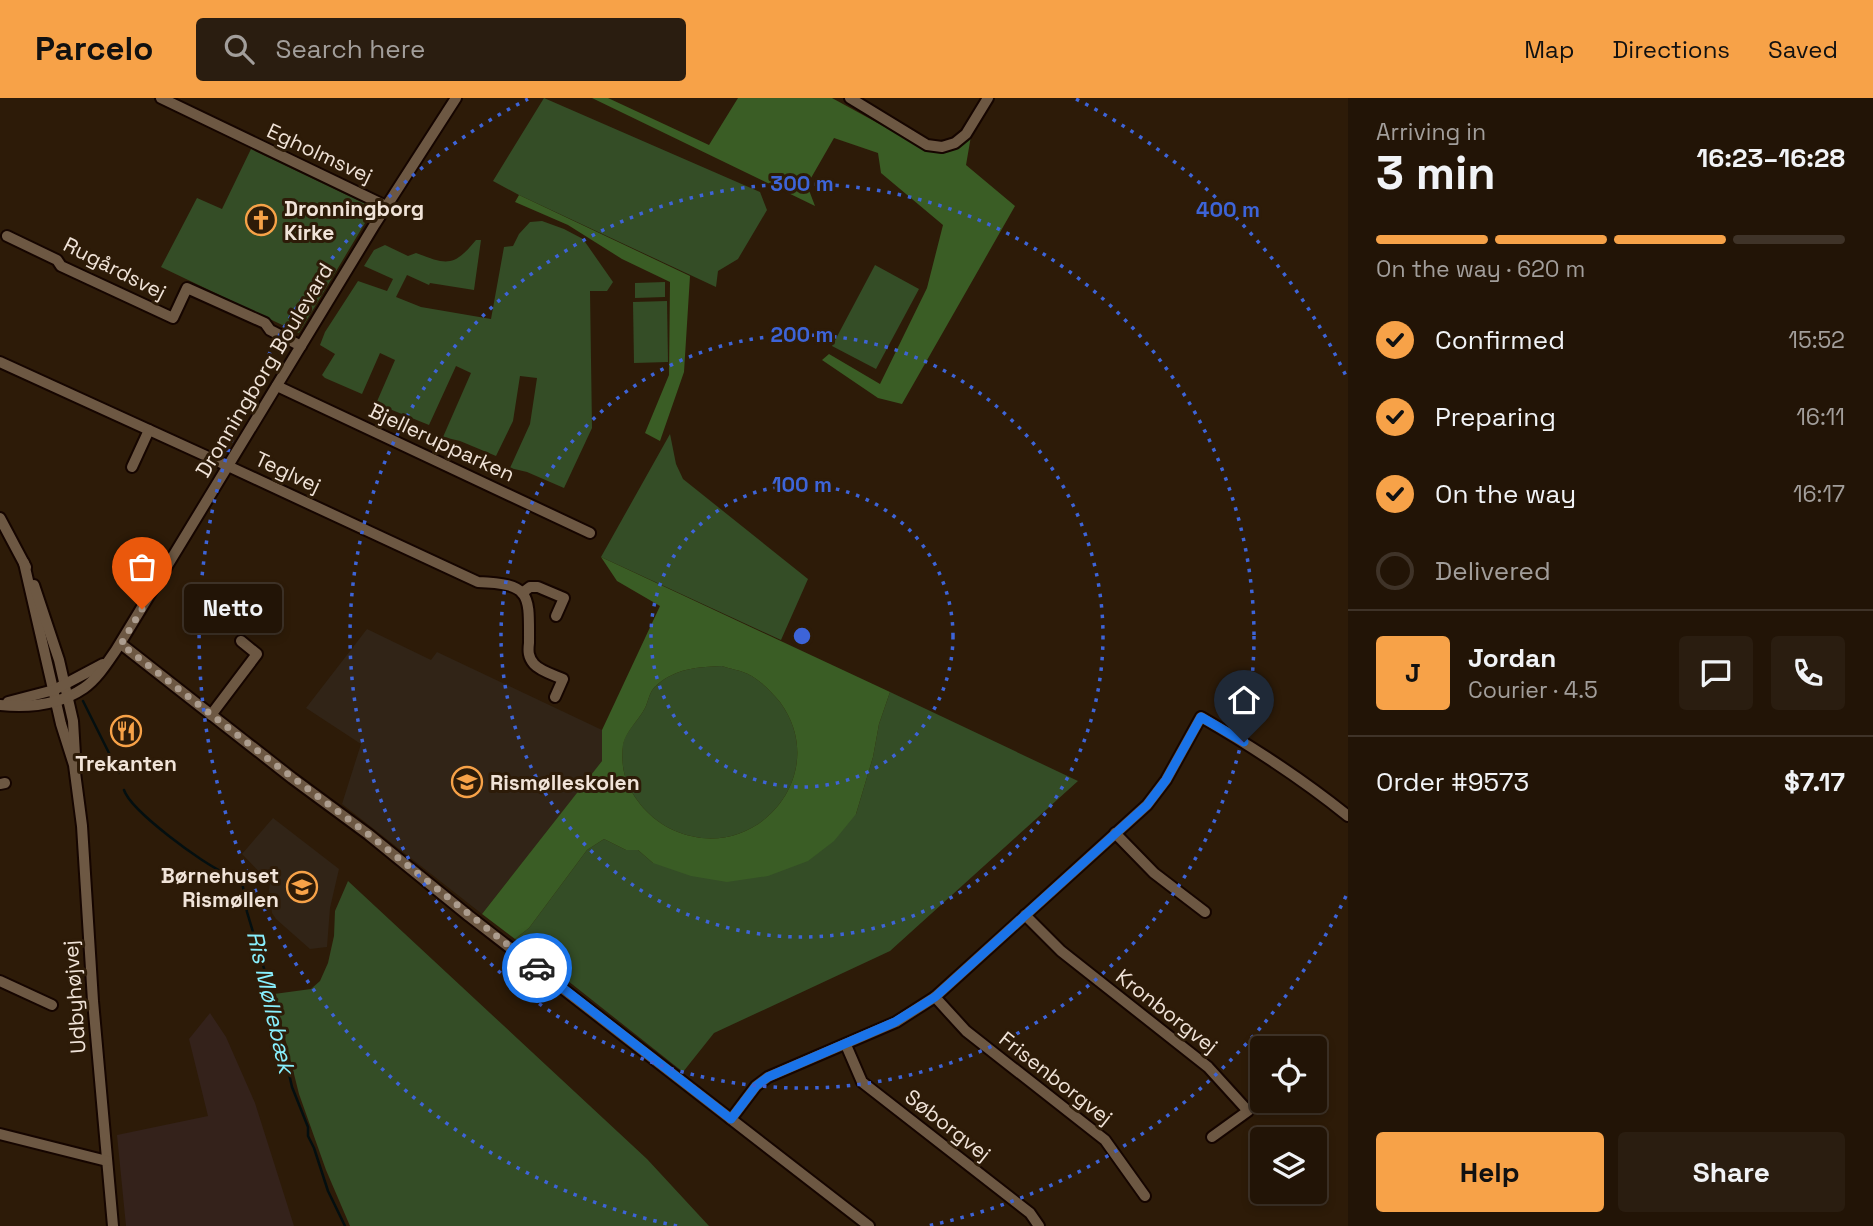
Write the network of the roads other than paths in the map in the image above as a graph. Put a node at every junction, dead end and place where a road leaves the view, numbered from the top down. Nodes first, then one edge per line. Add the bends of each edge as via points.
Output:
1 (161, 98) edge
2 (456, 98) edge
3 (850, 98) edge
4 (988, 98) edge
5 (864, 102) edge
6 (386, 206) junction
7 (7, 236) dead end
8 (301, 346) junction
9 (0, 362) edge
10 (277, 386) junction
11 (149, 430) junction
12 (228, 466) junction
13 (132, 467) dead end
14 (0, 518) edge
15 (590, 533) dead end
16 (5, 539) edge
17 (24, 563) junction
18 (522, 593) junction
19 (556, 616) dead end
20 (241, 641) dead end
21 (121, 644) junction
22 (66, 690) junction
23 (55, 695) junction
24 (555, 696) dead end
25 (0, 704) edge
26 (211, 715) junction
27 (74, 765) junction
28 (1348, 816) edge
29 (1115, 833) junction
30 (1205, 912) dead end
31 (1025, 915) junction
32 (0, 981) edge
33 (935, 997) junction
34 (52, 1005) dead end
35 (846, 1045) junction
36 (731, 1119) junction
37 (0, 1134) edge
38 (1212, 1137) dead end
39 (107, 1161) junction
40 (1145, 1196) dead end
41 (113, 1226) edge
42 (868, 1226) edge
43 (1038, 1226) edge

1 - 6 street, Egholmsvej
2 - 6 street, Dronningborg Boulevard
3 - 5 street
4 - 5 street via 966,134 942,147 927,145
6 - 8 street, Dronningborg Boulevard
7 - 8 street, Rugårdsvej via 173,318 187,288 265,323
8 - 10 street, Dronningborg Boulevard
9 - 11 street, Teglvej
10 - 12 street, Dronningborg Boulevard
10 - 15 street, Bjellerupparken
11 - 12 street, Teglvej
11 - 13 street
12 - 18 street, Teglvej via 478,582 513,585
12 - 21 street, Dronningborg Boulevard
14 - 16 street, Udbyhøjvej
16 - 17 street, Udbyhøjvej
17 - 22 street, Udbyhøjvej via 42,605
17 - 23 street, Udbyhøjvej
18 - 19 street, Teglvej via 538,587 564,598
18 - 24 street via 529,606 528,654 535,666 563,679
20 - 26 street via 257,654
21 - 22 street, Dronningborg Boulevard via 106,663
21 - 26 street
22 - 23 street, Dronningborg Boulevard
22 - 27 street, Udbyhøjvej via 75,738
23 - 25 street, Dronningborg Boulevard
23 - 27 street, Udbyhøjvej
26 - 36 street
27 - 39 street, Udbyhøjvej
28 - 29 street via 1265,755 1201,717 1166,780 1147,805
29 - 30 street via 1154,873
29 - 31 street
31 - 33 street
31 - 38 street, Kronborgvej via 1060,951 1208,1067 1248,1111
32 - 34 street
33 - 35 street
33 - 40 street, Frisenborgvej via 966,1031 1105,1140
35 - 36 street via 768,1077
35 - 43 street, Søborgvej via 863,1082 1030,1213
36 - 42 street
37 - 39 street
39 - 41 street, Udbyhøjvej

